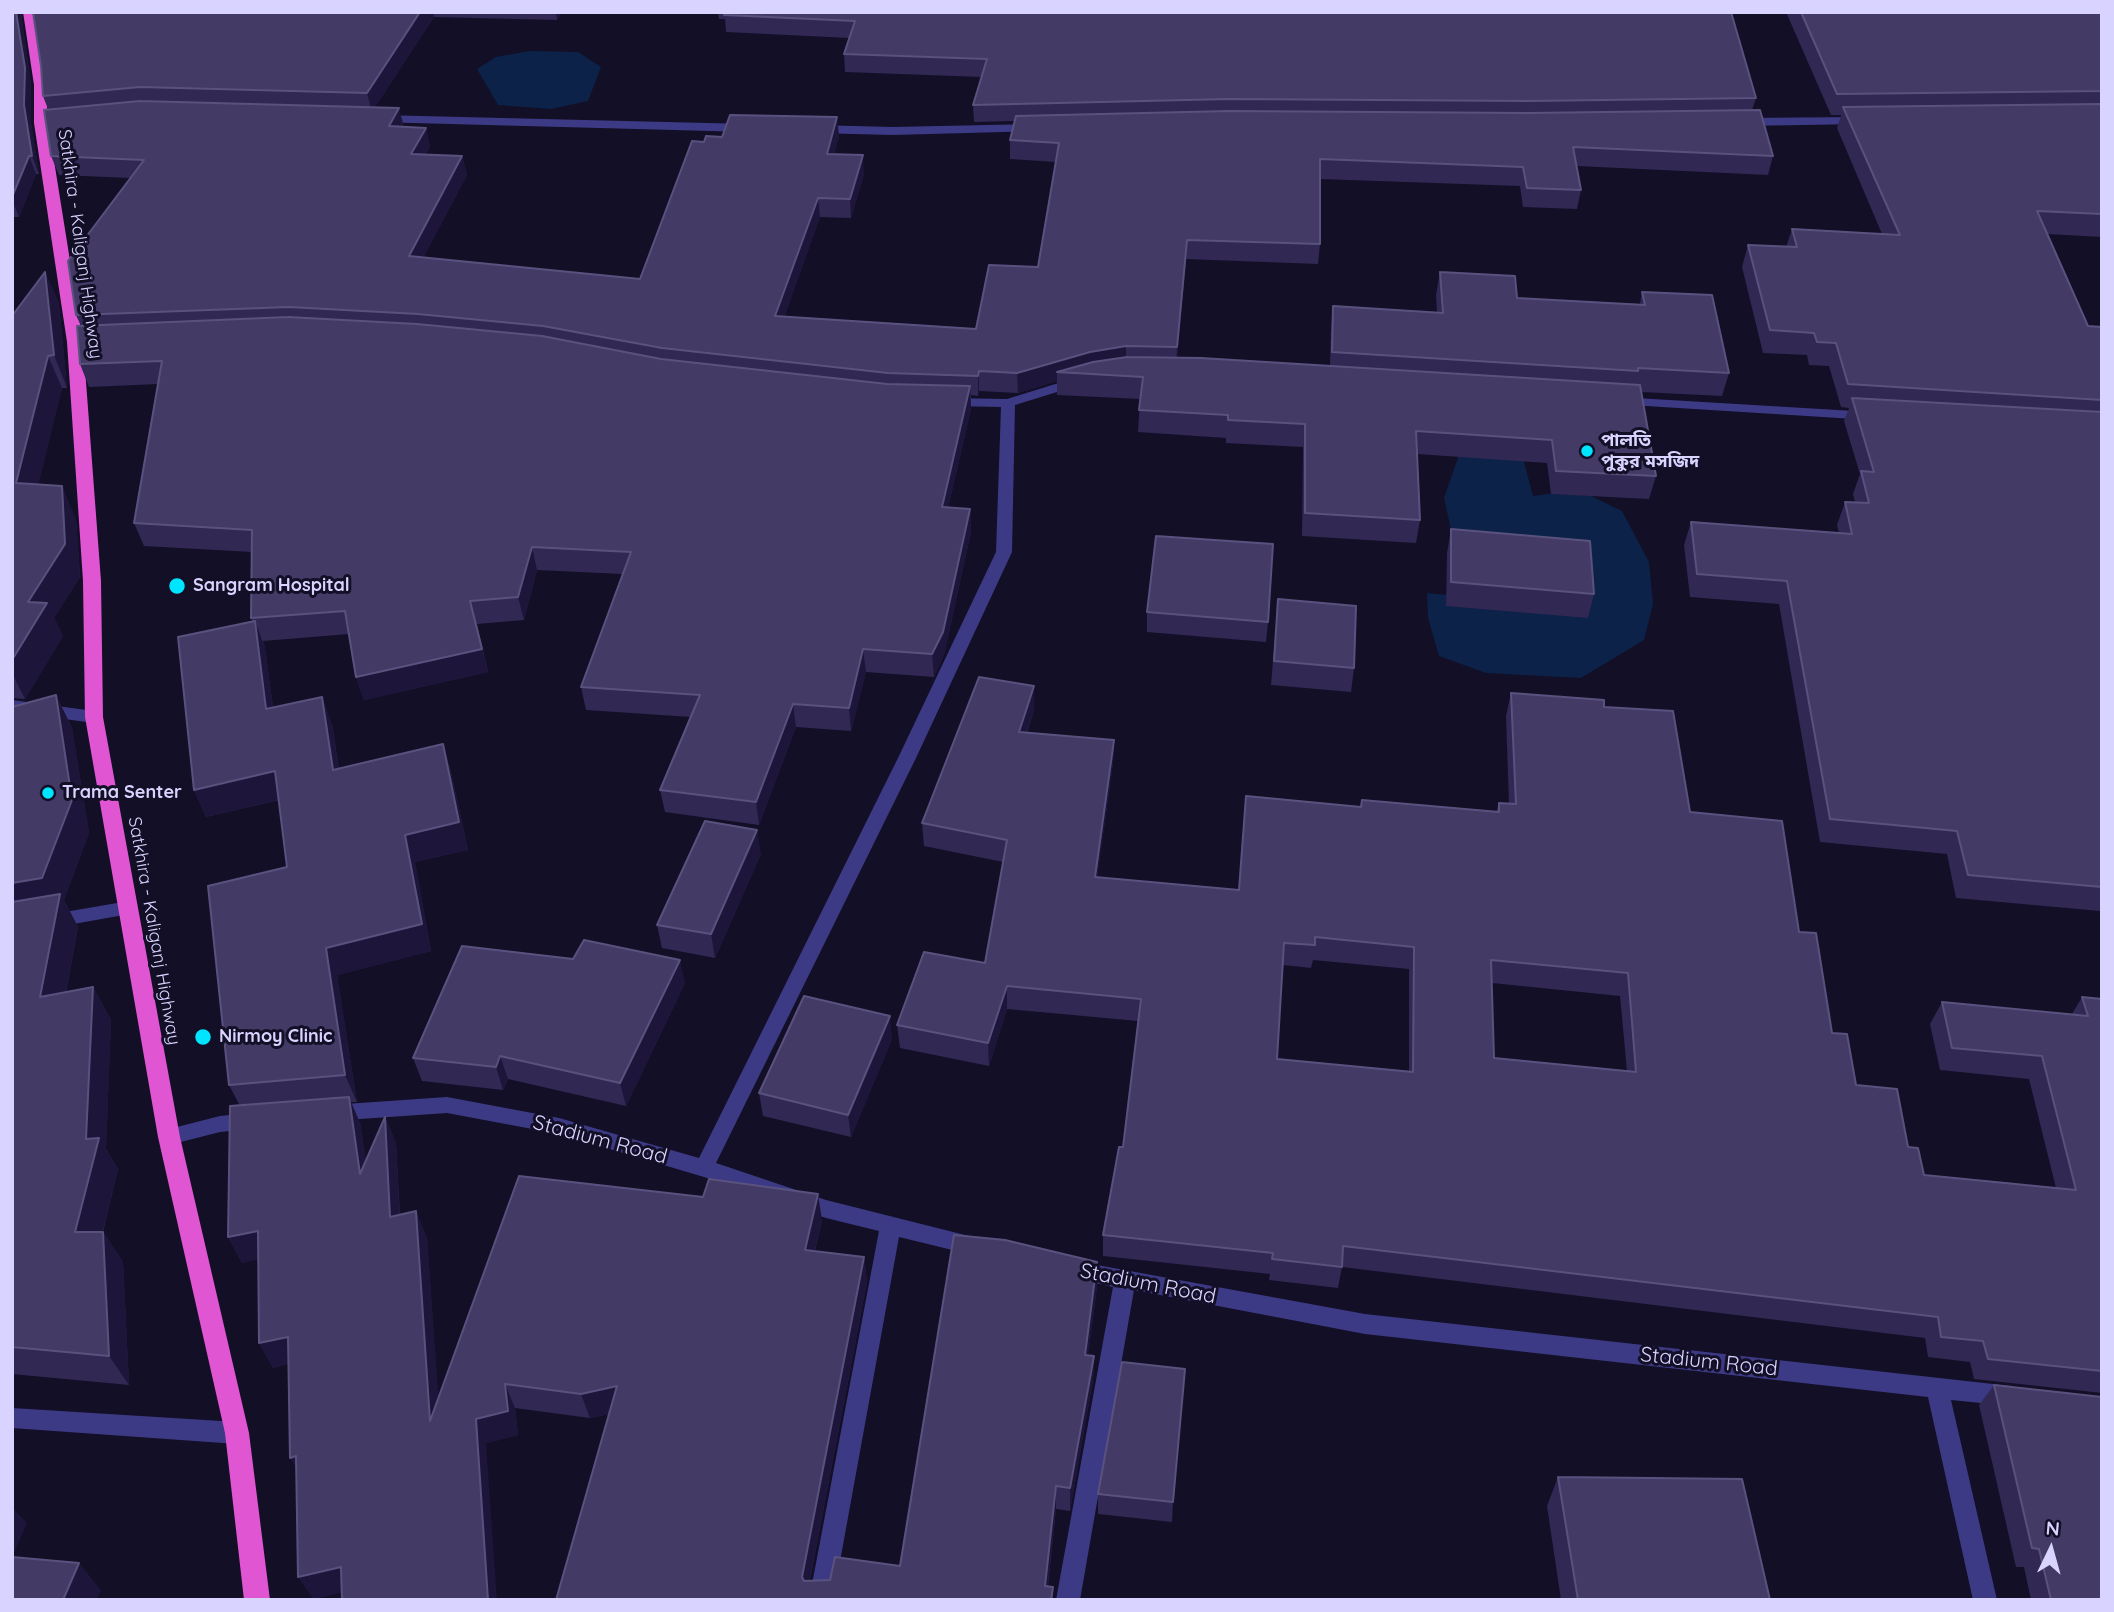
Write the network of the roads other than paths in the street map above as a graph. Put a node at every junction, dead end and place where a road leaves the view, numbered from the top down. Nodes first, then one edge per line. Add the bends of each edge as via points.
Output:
1 (29, 12) edge
2 (368, 118) edge
3 (1868, 121) edge
4 (1731, 122) edge
5 (768, 128) edge
6 (1046, 128) edge
7 (796, 129) edge
8 (1090, 377) edge
9 (1606, 400) edge
10 (928, 401) edge
11 (1008, 403) junction
12 (1881, 417) edge
13 (12, 706) edge
14 (94, 717) junction
15 (129, 908) junction
16 (12, 928) edge
17 (310, 1115) edge
18 (272, 1119) edge
19 (169, 1137) junction
20 (704, 1168) junction
21 (891, 1225) junction
22 (994, 1251) edge
23 (1060, 1266) edge
24 (1125, 1281) junction
25 (1937, 1387) junction
26 (2033, 1398) edge
27 (12, 1418) edge
28 (237, 1433) junction
29 (257, 1600) edge
30 (821, 1600) edge
31 (1068, 1600) edge
32 (1985, 1600) edge

1 - 14 highway, Satkhira - Kaliganj Highway via 81,341
2 - 5 street
3 - 4 street
6 - 7 street
8 - 11 street
9 - 12 street
10 - 11 street
11 - 20 street via 1004,552
13 - 14 street
14 - 15 highway, Satkhira - Kaliganj Highway
15 - 16 street
15 - 19 highway, Satkhira - Kaliganj Highway
17 - 20 street, Stadium Road via 447,1105 559,1126
18 - 19 street via 220,1124
19 - 28 highway, Satkhira - Kaliganj Highway
20 - 21 street, Stadium Road
21 - 22 street, Stadium Road
21 - 30 street
23 - 24 street, Stadium Road
24 - 25 street, Stadium Road via 1365,1324
24 - 31 street
25 - 26 street, Stadium Road
25 - 32 street
27 - 28 street
28 - 29 highway, Satkhira - Kaliganj Highway

